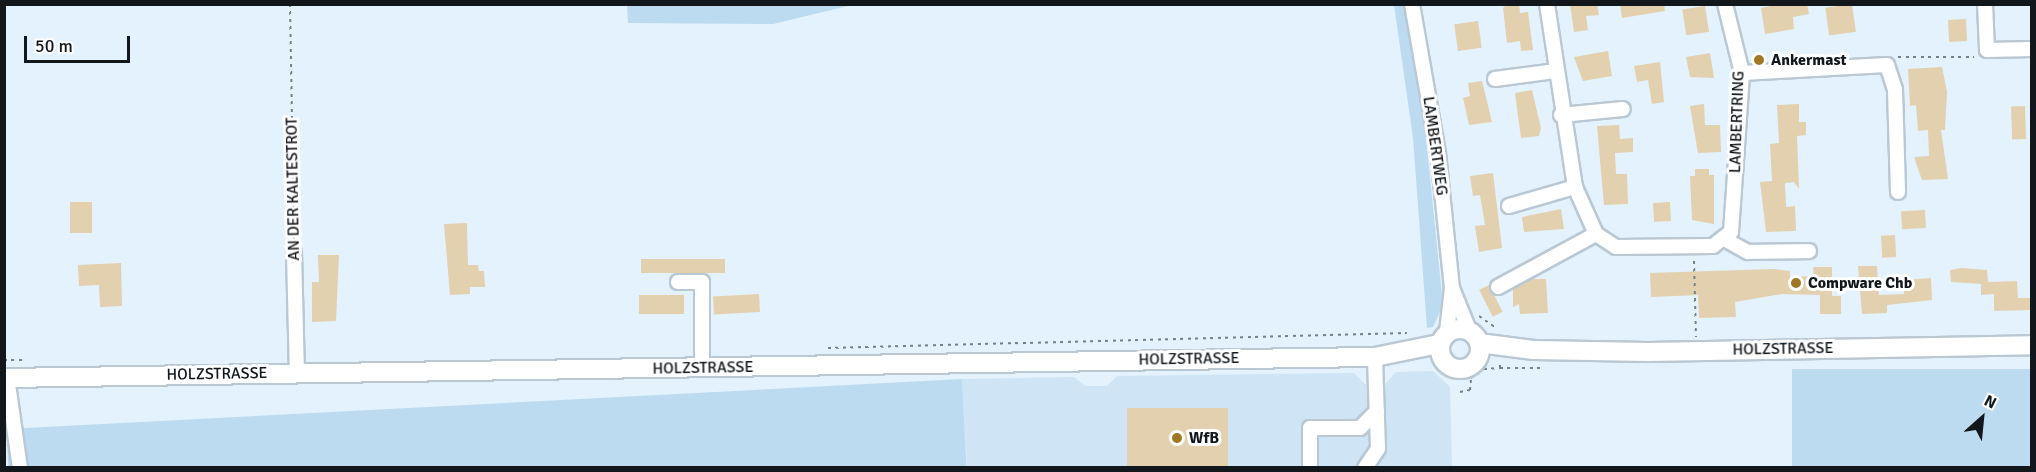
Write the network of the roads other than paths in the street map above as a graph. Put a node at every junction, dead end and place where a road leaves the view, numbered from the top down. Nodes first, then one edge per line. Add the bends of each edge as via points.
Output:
1 (1412, 4) edge
2 (1546, 4) edge
3 (1725, 4) edge
4 (1984, 4) edge
5 (2031, 49) edge
6 (1556, 71) junction
7 (1742, 73) junction
8 (1494, 79) dead end
9 (1623, 109) dead end
10 (1561, 115) junction
11 (1575, 187) junction
12 (1898, 192) dead end
13 (1509, 206) dead end
14 (1596, 234) junction
15 (1726, 240) junction
16 (1809, 251) dead end
17 (294, 253) road end
18 (678, 282) dead end
19 (1452, 288) junction
20 (1498, 288) dead end
21 (1475, 344) junction
22 (2031, 345) edge
23 (1443, 346) junction
24 (1375, 357) junction
25 (702, 368) junction
26 (297, 373) junction
27 (6, 377) edge
28 (1377, 411) junction
29 (20, 468) edge
30 (1310, 468) edge
31 (1365, 468) edge

1 - 19 street, LAMBERTWEG via 1438,153
2 - 6 street
3 - 7 street, LAMBERTRING
4 - 5 street via 1987,50
6 - 8 street
6 - 10 street
7 - 12 street via 1887,65 1895,90
7 - 15 street, LAMBERTRING via 1733,221
9 - 10 street
10 - 11 street
11 - 13 street
11 - 14 street
14 - 15 street via 1616,247 1693,246
14 - 20 street
15 - 16 street via 1748,252
17 - 26 street, AN DER KALTESTROT
18 - 25 street via 709,282
19 - 21 street, LAMBERTWEG
19 - 23 street, LAMBERTWEG
21 - 22 main road, HOLZSTRASSE via 1534,350 1697,351
21 - 23 main road, HOLZSTRASSE
21 - 23 main road, HOLZSTRASSE via 1461,370
23 - 24 main road, HOLZSTRASSE
24 - 25 main road, HOLZSTRASSE
24 - 28 street
25 - 26 main road, HOLZSTRASSE
26 - 27 main road, HOLZSTRASSE
27 - 29 street
28 - 30 street via 1360,428 1310,428
28 - 31 street via 1378,449

